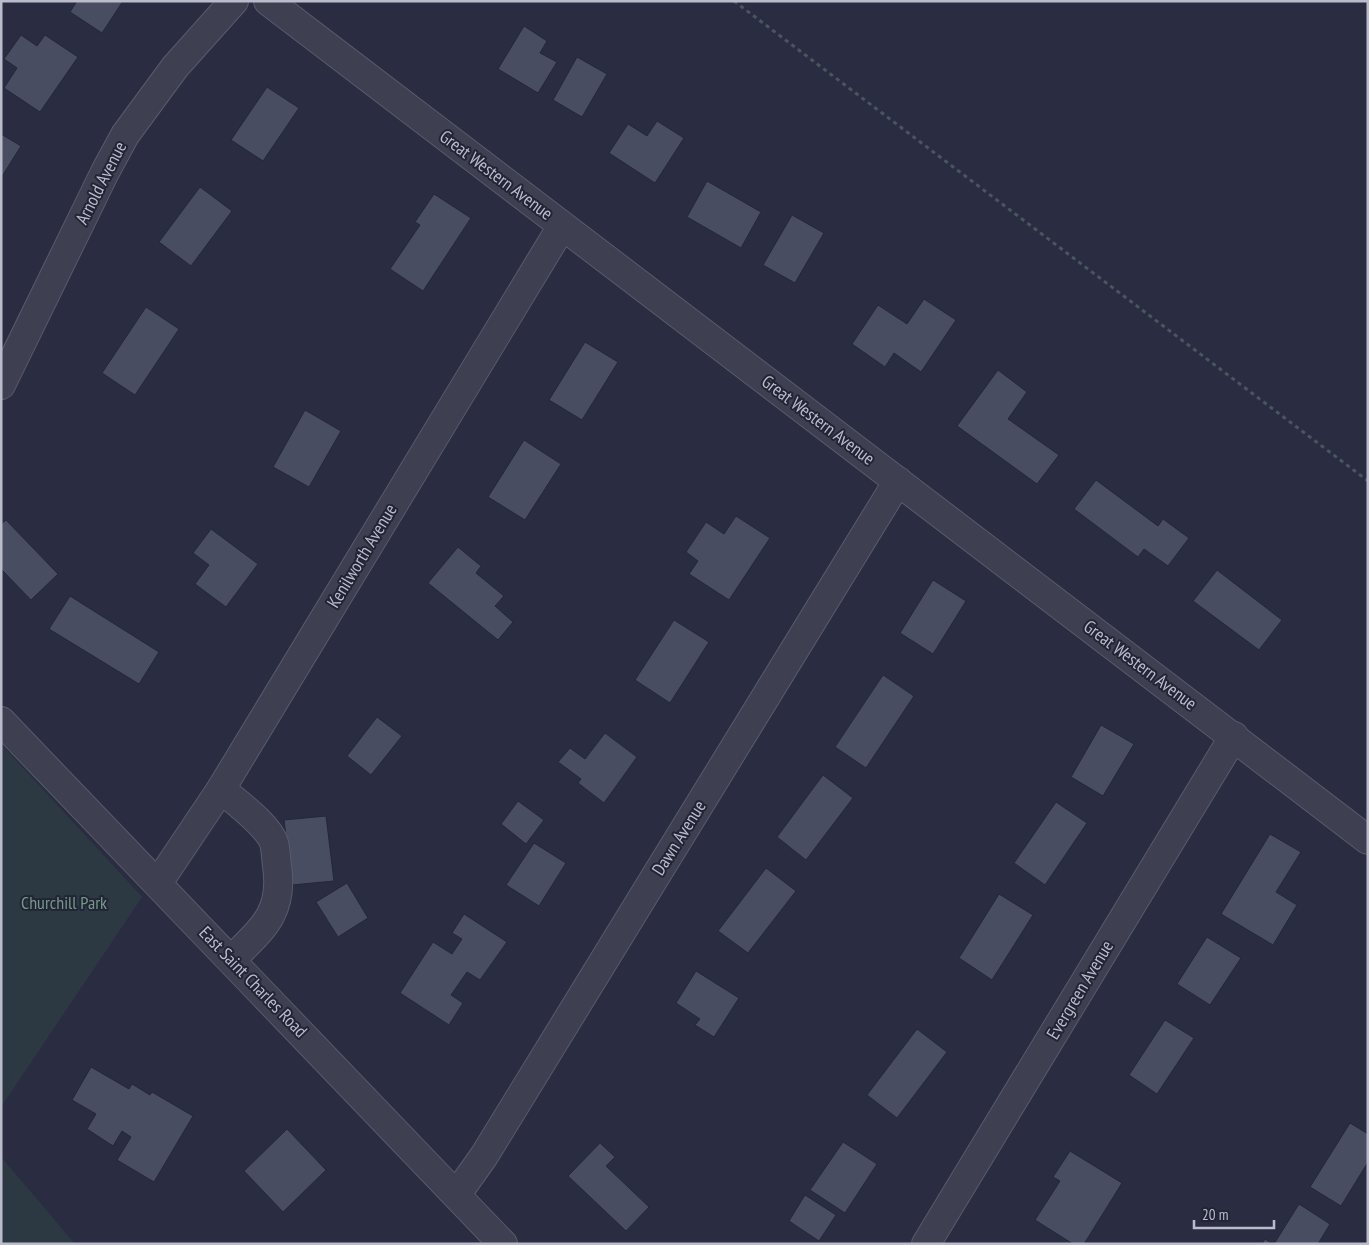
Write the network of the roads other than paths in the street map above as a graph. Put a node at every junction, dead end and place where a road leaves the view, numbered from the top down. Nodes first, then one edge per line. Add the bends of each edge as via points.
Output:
1 (234, 1) edge
2 (268, 1) edge
3 (562, 226) junction
4 (1, 385) edge
5 (898, 481) junction
6 (1, 721) edge
7 (1234, 736) junction
8 (221, 789) junction
9 (1368, 840) edge
10 (158, 883) junction
11 (231, 960) junction
12 (457, 1194) junction
13 (502, 1244) edge
14 (926, 1244) edge

1 - 4 street, Arnold Avenue via 176,67 125,135
2 - 3 street, Great Western Avenue
3 - 5 street, Great Western Avenue
3 - 8 street, Kenilworth Avenue
5 - 7 street, Great Western Avenue
5 - 12 street, Dawn Avenue via 484,1156
6 - 10 street, East Saint Charles Road
7 - 9 street, Great Western Avenue
7 - 14 street, Evergreen Avenue
8 - 10 street, Kenilworth Avenue
8 - 11 street via 254,817 274,842 278,874 278,901 262,929
10 - 11 street, East Saint Charles Road
11 - 12 street, East Saint Charles Road
12 - 13 street, East Saint Charles Road

